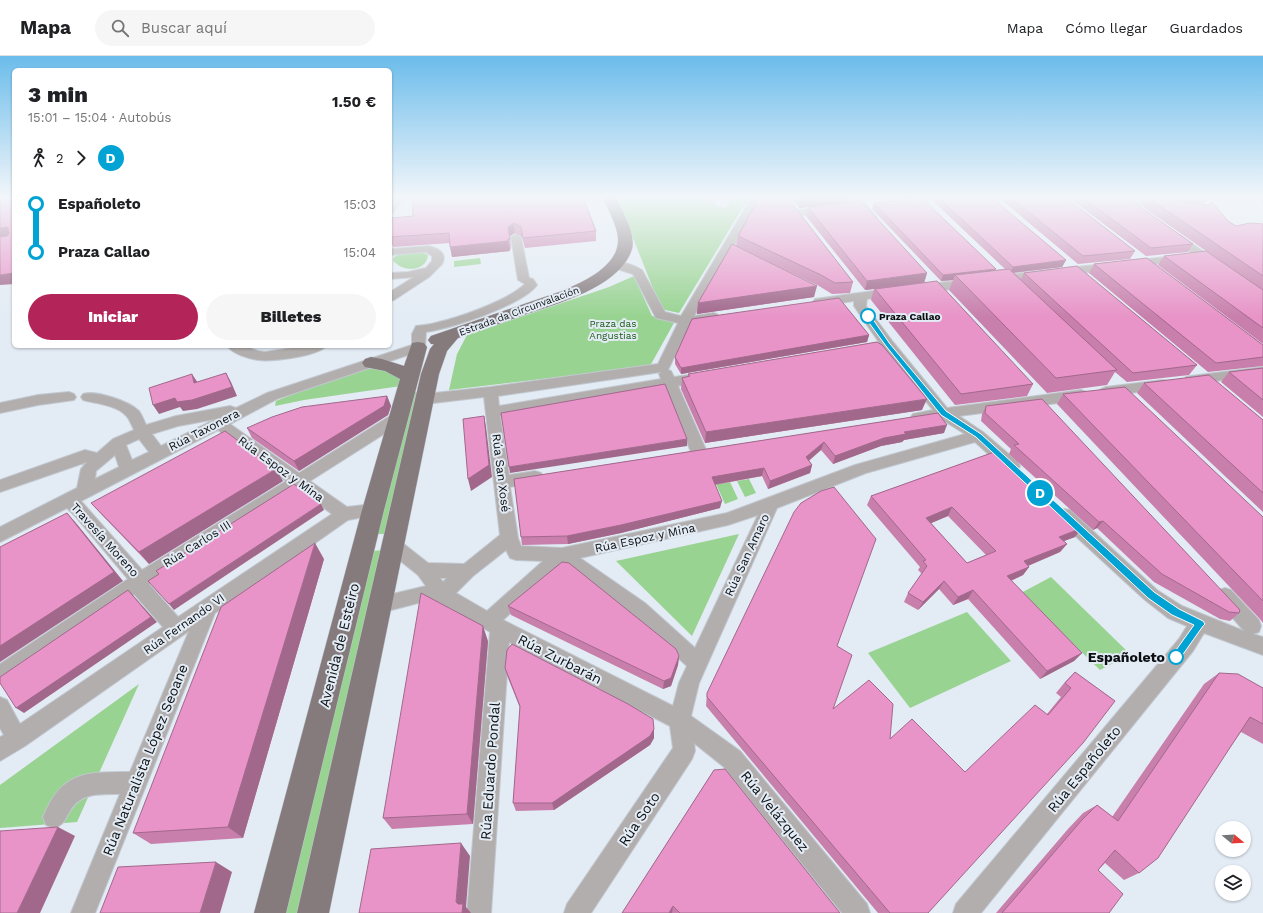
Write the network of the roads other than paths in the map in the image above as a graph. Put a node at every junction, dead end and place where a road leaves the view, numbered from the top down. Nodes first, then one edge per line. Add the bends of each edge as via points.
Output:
1 (516, 237) edge
2 (624, 237) edge
3 (738, 237) edge
4 (1176, 237) edge
5 (392, 252) edge
6 (1132, 253) edge
7 (1202, 255) junction
8 (1064, 261) edge
9 (1144, 262) junction
10 (615, 265) junction
11 (995, 268) edge
12 (430, 270) junction
13 (1076, 271) junction
14 (1156, 272) edge
15 (1227, 272) edge
16 (392, 276) edge
17 (925, 276) edge
18 (1006, 279) junction
19 (1087, 280) edge
20 (852, 284) edge
21 (936, 287) junction
22 (1017, 289) edge
23 (814, 290) edge
24 (392, 296) edge
25 (861, 296) junction
26 (947, 298) edge
27 (831, 300) junction
28 (808, 304) edge
29 (724, 315) edge
30 (685, 321) junction
31 (450, 336) junction
32 (888, 345) junction
33 (418, 347) junction
34 (238, 348) edge
35 (309, 348) edge
36 (873, 348) edge
37 (371, 363) junction
38 (664, 367) junction
39 (1193, 369) edge
40 (1263, 371) edge
41 (718, 374) edge
42 (419, 375) junction
43 (1205, 378) junction
44 (1112, 379) edge
45 (669, 382) junction
46 (1216, 388) edge
47 (1031, 389) edge
48 (1123, 390) junction
49 (490, 392) junction
50 (68, 397) dead end
51 (88, 397) dead end
52 (425, 399) junction
53 (1134, 400) edge
54 (1042, 401) junction
55 (0, 408) edge
56 (247, 408) junction
57 (493, 412) junction
58 (1052, 412) edge
59 (944, 413) junction
60 (398, 418) junction
61 (902, 420) edge
62 (218, 423) junction
63 (142, 432) junction
64 (978, 436) junction
65 (118, 443) junction
66 (158, 454) junction
67 (684, 454) edge
68 (100, 459) junction
69 (128, 469) junction
70 (547, 475) edge
71 (1024, 478) edge
72 (298, 480) junction
73 (501, 482) junction
74 (0, 486) edge
75 (85, 491) junction
76 (69, 500) junction
77 (771, 504) junction
78 (1053, 505) edge
79 (373, 510) junction
80 (344, 514) junction
81 (0, 535) edge
82 (513, 545) junction
83 (394, 546) junction
84 (562, 555) junction
85 (424, 570) junction
86 (467, 571) junction
87 (138, 582) junction
88 (1215, 585) edge
89 (442, 594) junction
90 (380, 606) junction
91 (208, 607) junction
92 (1200, 624) junction
93 (494, 625) junction
94 (1252, 626) dead end
95 (177, 629) junction
96 (1263, 646) edge
97 (698, 663) junction
98 (0, 675) edge
99 (0, 707) edge
100 (680, 720) junction
101 (17, 738) junction
102 (0, 750) edge
103 (136, 783) junction
104 (54, 817) dead end
105 (83, 913) edge
106 (270, 913) edge
107 (313, 913) edge
108 (479, 913) edge
109 (576, 913) edge
110 (858, 913) edge
111 (966, 913) edge

1 - 33 street via 524,280 531,285 528,290 487,309 439,326 421,329 418,334
2 - 10 main road, Estrada da Circunvalación
3 - 30 street
4 - 7 street
5 - 12 street via 428,249 438,254 438,262
6 - 9 street
7 - 9 street
7 - 15 street
8 - 13 street
9 - 13 street
9 - 14 street
10 - 30 street via 638,272 660,316
10 - 31 main road, Estrada da Circunvalación via 580,289
11 - 18 street
12 - 16 street
12 - 24 street
13 - 18 street
13 - 19 street
17 - 21 street
18 - 21 street
18 - 22 street
20 - 25 street
21 - 25 street
21 - 26 street
23 - 27 street
25 - 27 street
25 - 32 street via 860,306
27 - 28 street
29 - 30 street
30 - 38 street
31 - 33 main road, Estrada da Circunvalación
31 - 42 main road
32 - 36 street
32 - 59 street
33 - 37 street, Rúa Taxonera
33 - 42 main road
34 - 35 street via 261,356
37 - 42 main road via 388,365
37 - 56 street, Rúa Taxonera via 272,396
38 - 45 street
38 - 49 street
39 - 43 street
40 - 43 street
41 - 45 street
42 - 52 main road
42 - 60 main road, Avenida de Esteiro
43 - 46 street
43 - 48 street
44 - 48 street
45 - 57 street
45 - 67 street via 706,450
47 - 54 street
48 - 53 street
48 - 54 street
49 - 52 street
49 - 57 street, Rúa San Xosé
50 - 55 street
51 - 63 street via 112,402 128,410 134,415
52 - 83 main road
54 - 58 street
54 - 59 street
56 - 62 street, Rúa Taxonera
56 - 63 street via 176,421
57 - 73 street, Rúa San Xosé
59 - 61 street
59 - 64 street
60 - 72 street, Rúa Carlos III
60 - 79 main road, Avenida de Esteiro
62 - 66 street, Rúa Taxonera
62 - 72 street, Rúa Espoz y Mina
63 - 65 street
63 - 66 street
64 - 71 street
64 - 77 street, Rúa San Amaro via 862,469
65 - 68 street
65 - 69 street
66 - 69 street, Rúa Taxonera
68 - 74 street via 85,456
68 - 75 street via 90,469
69 - 75 street, Rúa Taxonera
70 - 73 street
72 - 80 street, Rúa Espoz y Mina
72 - 87 street, Rúa Carlos III
73 - 82 street, Rúa San Xosé
75 - 76 street, Rúa Taxonera
76 - 81 street, Rúa Taxonera
76 - 87 street, Travesía Moreno via 82,512
77 - 84 street, Rúa Espoz y Mina via 728,519
77 - 97 street, Rúa San Amaro
78 - 92 street via 1151,595 1175,612
79 - 80 street, Rúa Fernando VI
79 - 106 main road, Avenida de Esteiro
80 - 91 street, Rúa Fernando VI
82 - 84 street, Rúa Espoz y Mina
82 - 86 street
83 - 85 street
83 - 90 main road
84 - 93 street
84 - 97 street via 638,609
85 - 86 street
85 - 89 street
86 - 89 street
87 - 95 street, Travesía Moreno
87 - 98 street, Rúa Carlos III
88 - 94 street
89 - 90 street via 422,594
89 - 93 street, Rúa Zurbarán
90 - 107 main road
91 - 95 street, Rúa Fernando VI
91 - 103 street, Rúa Naturalista López Seoane
92 - 96 street
92 - 111 street, Rúa Españoleto via 1186,645
93 - 100 street, Rúa Zurbarán
93 - 108 street, Rúa Eduardo Pondal
95 - 101 street, Rúa Fernando VI
97 - 100 street, Rúa San Amaro via 689,683
99 - 101 street
100 - 109 street, Rúa Soto via 684,751
100 - 110 street, Rúa Velázquez via 732,759
101 - 102 street, Rúa Fernando VI
103 - 104 street via 89,784 65,798
103 - 105 street, Rúa Naturalista López Seoane

